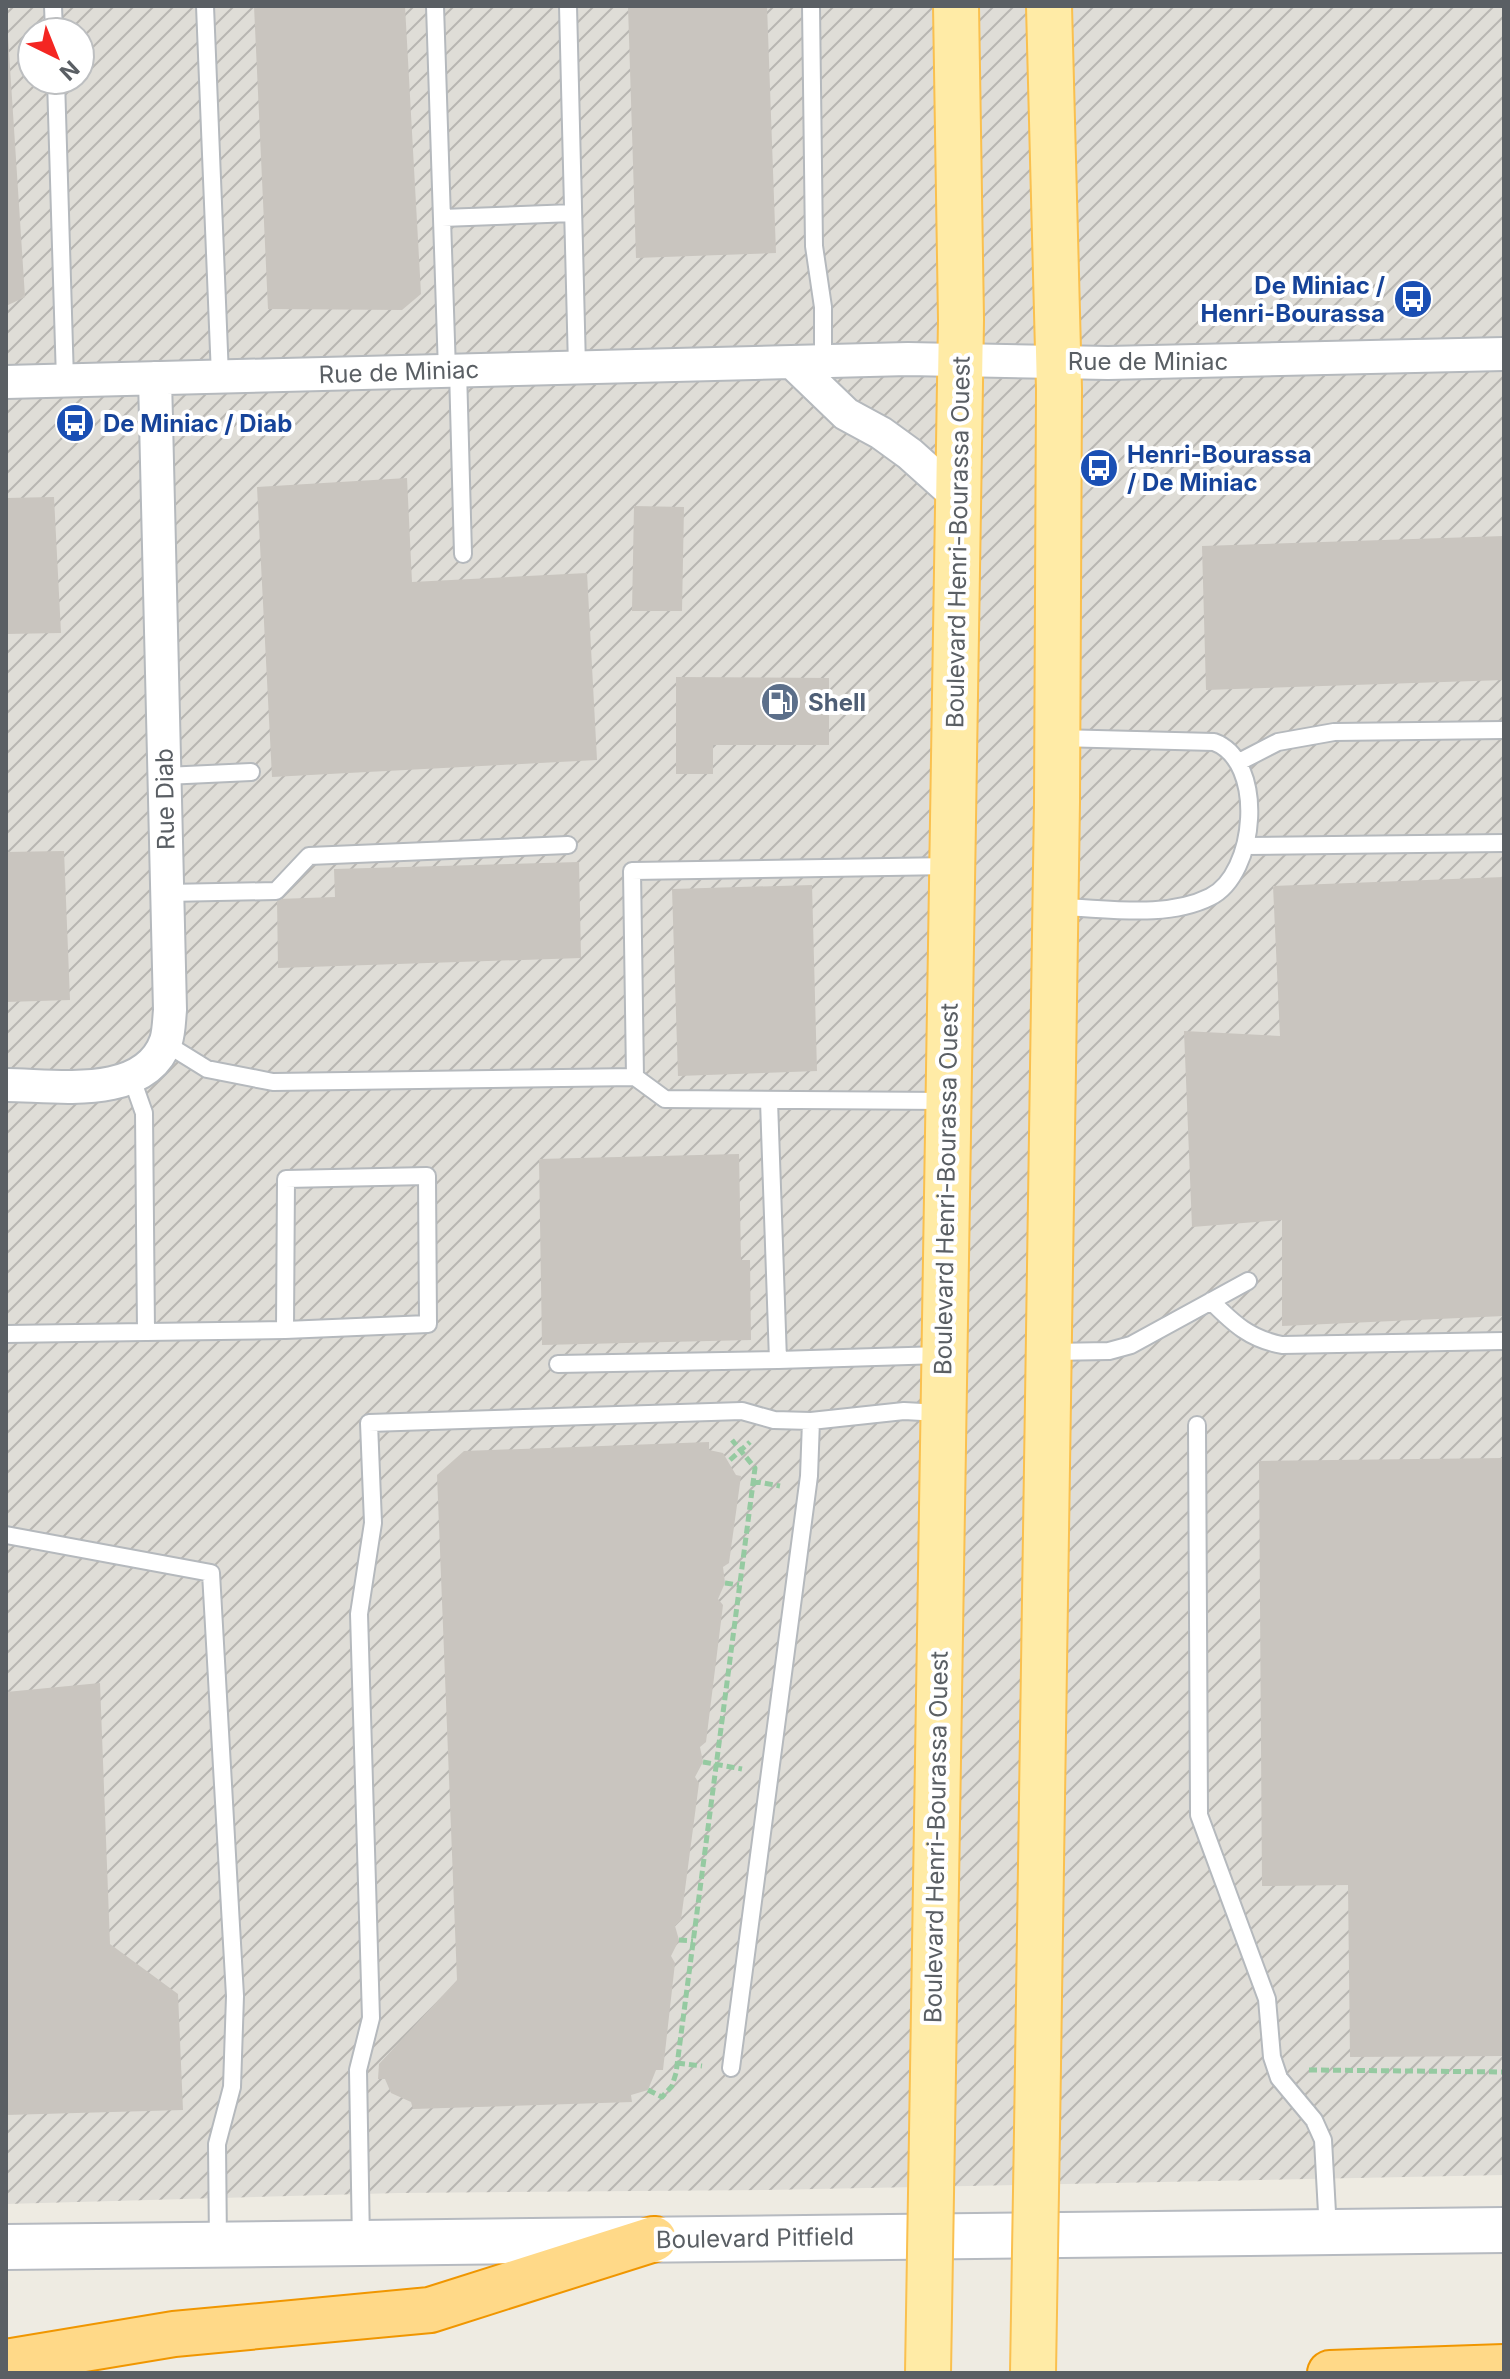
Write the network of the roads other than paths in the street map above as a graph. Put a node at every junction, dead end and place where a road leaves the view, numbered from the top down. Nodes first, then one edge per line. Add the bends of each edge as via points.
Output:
1 (205, 6) edge
2 (435, 6) edge
3 (568, 6) edge
4 (811, 6) edge
5 (956, 6) edge
6 (1049, 6) edge
7 (56, 96) edge
8 (573, 213) junction
9 (442, 218) junction
10 (1504, 354) edge
11 (960, 359) junction
12 (1058, 361) junction
13 (577, 367) junction
14 (453, 370) junction
15 (812, 371) junction
16 (220, 376) junction
17 (155, 378) junction
18 (65, 380) junction
19 (6, 382) edge
20 (959, 498) junction
21 (463, 554) dead end
22 (1504, 730) edge
23 (1056, 738) junction
24 (1239, 762) junction
25 (251, 772) dead end
26 (165, 776) junction
27 (1504, 843) edge
28 (568, 845) dead end
29 (1246, 846) junction
30 (953, 866) junction
31 (167, 893) junction
32 (1057, 907) junction
33 (165, 1043) junction
34 (131, 1076) junction
35 (635, 1077) junction
36 (6, 1085) edge
37 (769, 1101) junction
38 (948, 1101) junction
39 (1248, 1281) dead end
40 (1211, 1301) junction
41 (285, 1330) junction
42 (146, 1332) junction
43 (6, 1334) edge
44 (1504, 1341) edge
45 (1049, 1352) junction
46 (943, 1354) junction
47 (778, 1360) junction
48 (558, 1364) dead end
49 (942, 1413) junction
50 (811, 1421) junction
51 (1197, 1425) dead end
52 (6, 1535) edge
53 (731, 2068) dead end
54 (1504, 2230) edge
55 (1328, 2232) junction
56 (654, 2239) junction
57 (361, 2243) junction
58 (218, 2244) junction
59 (6, 2247) edge
60 (6, 2362) edge
61 (1504, 2367) edge
62 (928, 2373) edge
63 (1033, 2373) edge
64 (1330, 2373) edge

1 - 16 lane
2 - 9 lane
3 - 8 lane
4 - 15 lane via 814,246 823,307
5 - 11 main road, Boulevard Henri-Bourassa Ouest
6 - 12 main road
7 - 18 lane
8 - 9 lane
8 - 13 lane
9 - 14 lane
10 - 12 street, Rue de Miniac
11 - 12 street, Rue de Miniac
11 - 15 street, Rue de Miniac
11 - 20 main road, Boulevard Henri-Bourassa Ouest
12 - 23 main road
13 - 14 street, Rue de Miniac
13 - 15 street, Rue de Miniac
14 - 16 street, Rue de Miniac
14 - 21 lane
15 - 20 street via 846,414 910,454
16 - 17 street, Rue de Miniac
17 - 18 street, Rue de Miniac
17 - 26 street, Rue Diab
18 - 19 street, Rue de Miniac
20 - 30 main road, Boulevard Henri-Bourassa Ouest
22 - 24 lane via 1334,732 1278,742
23 - 24 lane via 1214,742 1227,747
23 - 32 main road
24 - 29 lane via 1250,826
25 - 26 lane
26 - 31 street, Rue Diab
27 - 29 lane
28 - 31 lane via 309,856 276,891
29 - 32 lane via 1230,882 1212,897 1187,906
30 - 35 lane via 632,871
30 - 38 main road, Boulevard Henri-Bourassa Ouest
31 - 33 street, Rue Diab via 170,1010
32 - 45 main road
33 - 34 street via 146,1069
33 - 35 lane via 207,1069 273,1082
34 - 36 street via 117,1084
34 - 42 lane via 144,1113
35 - 37 lane via 665,1099
37 - 38 lane
37 - 47 lane
38 - 46 main road, Boulevard Henri-Bourassa Ouest
39 - 40 lane
40 - 44 lane via 1241,1331 1282,1345
40 - 45 lane via 1131,1345 1109,1351
41 - 41 lane via 428,1324 427,1176 286,1179
41 - 42 lane
42 - 43 lane
45 - 63 main road, bridge
46 - 47 lane
46 - 49 main road, Boulevard Henri-Bourassa Ouest
47 - 48 lane
49 - 50 lane via 904,1411
49 - 62 main road, Boulevard Henri-Bourassa Ouest, bridge
50 - 53 lane via 809,1476
50 - 57 lane via 774,1420 742,1411 369,1423 373,1523 359,1614 371,2018 358,2070
51 - 55 lane via 1199,1815 1267,1999 1279,2078 1314,2120 1323,2140
52 - 58 lane via 211,1573 235,1996 232,2087 217,2144
54 - 55 main road, Boulevard Pitfield
55 - 56 main road, Boulevard Pitfield
56 - 57 main road, Boulevard Pitfield
56 - 60 highway via 430,2310 174,2334
57 - 58 main road, Boulevard Pitfield
58 - 59 main road, Boulevard Pitfield
61 - 64 highway

